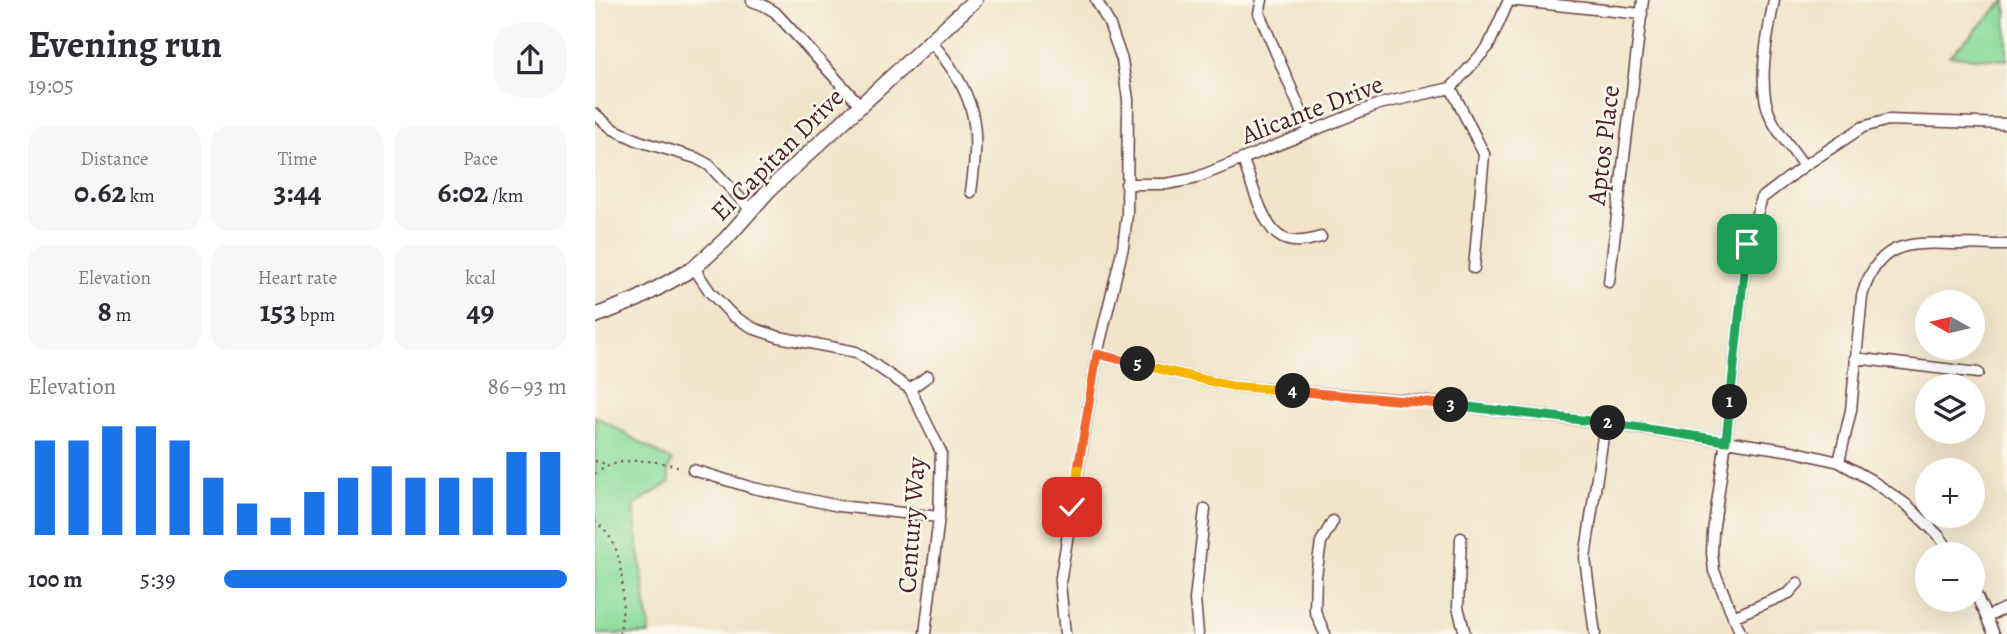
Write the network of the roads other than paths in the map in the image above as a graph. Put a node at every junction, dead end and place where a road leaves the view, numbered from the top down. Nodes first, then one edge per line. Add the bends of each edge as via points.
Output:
1 (975, 0) edge
2 (1097, 0) edge
3 (1262, 0) edge
4 (1509, 0) edge
5 (1643, 0) edge
6 (1775, 0) edge
7 (752, 1) edge
8 (1642, 14) junction
9 (930, 40) junction
10 (1451, 89) junction
11 (860, 105) junction
12 (595, 114) edge
13 (2007, 124) edge
14 (1309, 130) junction
15 (1243, 160) junction
16 (1804, 166) junction
17 (1126, 184) junction
18 (971, 192) dead end
19 (751, 210) junction
20 (1321, 237) dead end
21 (2007, 245) edge
22 (694, 268) junction
23 (1474, 268) dead end
24 (1609, 282) dead end
25 (595, 316) edge
26 (1097, 354) junction
27 (1856, 358) junction
28 (1978, 373) dead end
29 (928, 376) dead end
30 (910, 389) junction
31 (1605, 423) junction
32 (1726, 441) junction
33 (1839, 462) junction
34 (693, 470) road end
35 (1205, 509) dead end
36 (939, 517) junction
37 (1333, 521) dead end
38 (1461, 538) dead end
39 (1943, 542) edge
40 (1798, 583) dead end
41 (2007, 607) edge
42 (1985, 612) edge
43 (1733, 617) junction
44 (1987, 617) junction
45 (925, 634) edge
46 (1065, 634) edge
47 (1198, 634) edge
48 (1325, 634) edge
49 (1465, 634) edge
50 (1595, 634) edge
51 (1741, 634) edge
52 (1994, 634) edge

1 - 9 street, El Capitan Drive
2 - 17 street via 1122,60 1128,99
3 - 14 street via 1259,13
4 - 8 street
4 - 10 street via 1488,47
5 - 8 street, Aptos Place
6 - 16 street via 1765,45 1765,90 1771,119
7 - 11 street via 775,12
8 - 24 street, Aptos Place
9 - 11 street, El Capitan Drive
9 - 18 street via 955,71 970,102 976,129
10 - 14 street, Alicante Drive via 1379,104
10 - 23 street via 1484,154
11 - 19 street, El Capitan Drive
12 - 19 street via 639,141 709,165
13 - 16 street via 1888,120 1863,127
14 - 15 street, Alicante Drive
15 - 17 street, Alicante Drive via 1193,179
15 - 20 street via 1277,235 1290,241
16 - 32 street via 1762,198 1747,244
17 - 26 street via 1123,247
19 - 22 street, El Capitan Drive
21 - 27 street via 1917,243 1886,255 1867,279 1862,296
22 - 25 street, El Capitan Drive
22 - 30 street, Century Way via 733,316 755,329 856,352
26 - 31 street via 1231,386
26 - 46 street via 1060,583
27 - 28 street
27 - 33 street
29 - 30 street
30 - 36 street, Century Way via 941,452
31 - 32 street
31 - 50 street via 1585,558
32 - 33 street
32 - 43 street via 1711,552
33 - 39 street via 1907,505
34 - 36 street via 839,506
35 - 47 street via 1195,600
36 - 45 street, Century Way
37 - 48 street via 1321,542 1316,576 1315,611
38 - 49 street via 1458,607
40 - 43 street via 1789,593
41 - 44 street
42 - 44 street
43 - 51 street
44 - 52 street

